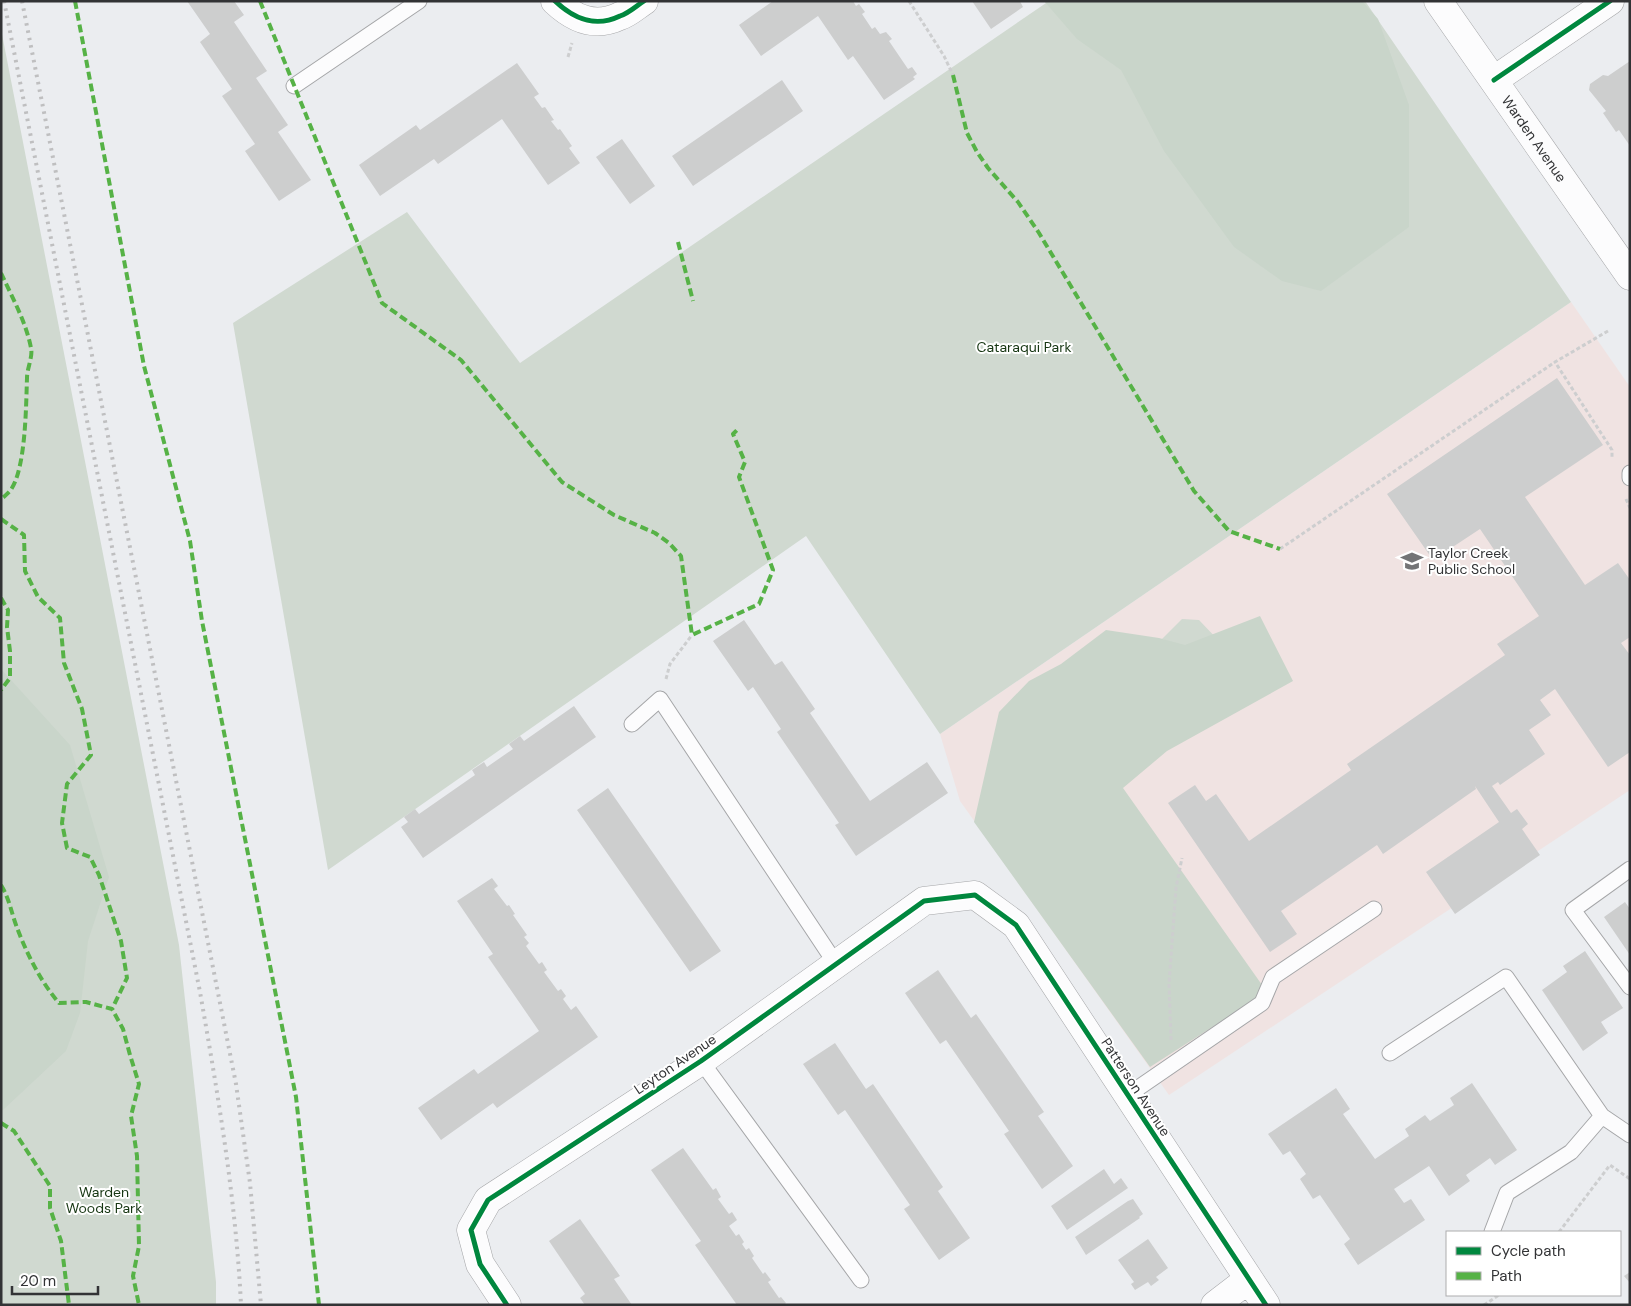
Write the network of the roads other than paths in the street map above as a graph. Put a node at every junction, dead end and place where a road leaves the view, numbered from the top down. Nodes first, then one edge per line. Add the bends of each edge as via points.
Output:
1 (420, 1) edge
2 (555, 1) edge
3 (644, 1) edge
4 (1438, 1) edge
5 (1610, 1) edge
6 (1494, 80) junction
7 (294, 86) dead end
8 (1630, 276) edge
9 (1630, 473) edge
10 (1630, 478) edge
11 (632, 724) dead end
12 (1630, 869) edge
13 (975, 895) joint
14 (1374, 909) dead end
15 (836, 964) junction
16 (1630, 987) edge
17 (1390, 1053) dead end
18 (701, 1062) junction
19 (1128, 1095) junction
20 (1602, 1116) junction
21 (1630, 1135) edge
22 (1492, 1231) edge
23 (1249, 1279) junction
24 (861, 1280) dead end
25 (507, 1305) edge
26 (1215, 1305) edge
27 (1266, 1305) edge

1 - 7 lane
2 - 3 street via 577,18 594,22 621,16
4 - 6 street, Warden Avenue
5 - 6 street
6 - 8 street, Warden Avenue
9 - 10 lane
11 - 15 lane via 660,699
12 - 16 lane via 1573,910
13 - 15 street, Leyton Avenue via 924,901
13 - 19 street, Patterson Avenue via 1016,925
14 - 19 lane via 1273,977 1262,1003
15 - 18 street, Leyton Avenue
17 - 20 lane via 1506,977
18 - 24 lane
18 - 25 street, Leyton Avenue via 488,1200 471,1230 480,1264
19 - 23 street, Patterson Avenue
20 - 21 lane
20 - 22 lane via 1572,1152 1507,1193
23 - 26 street
23 - 27 street, Patterson Avenue

